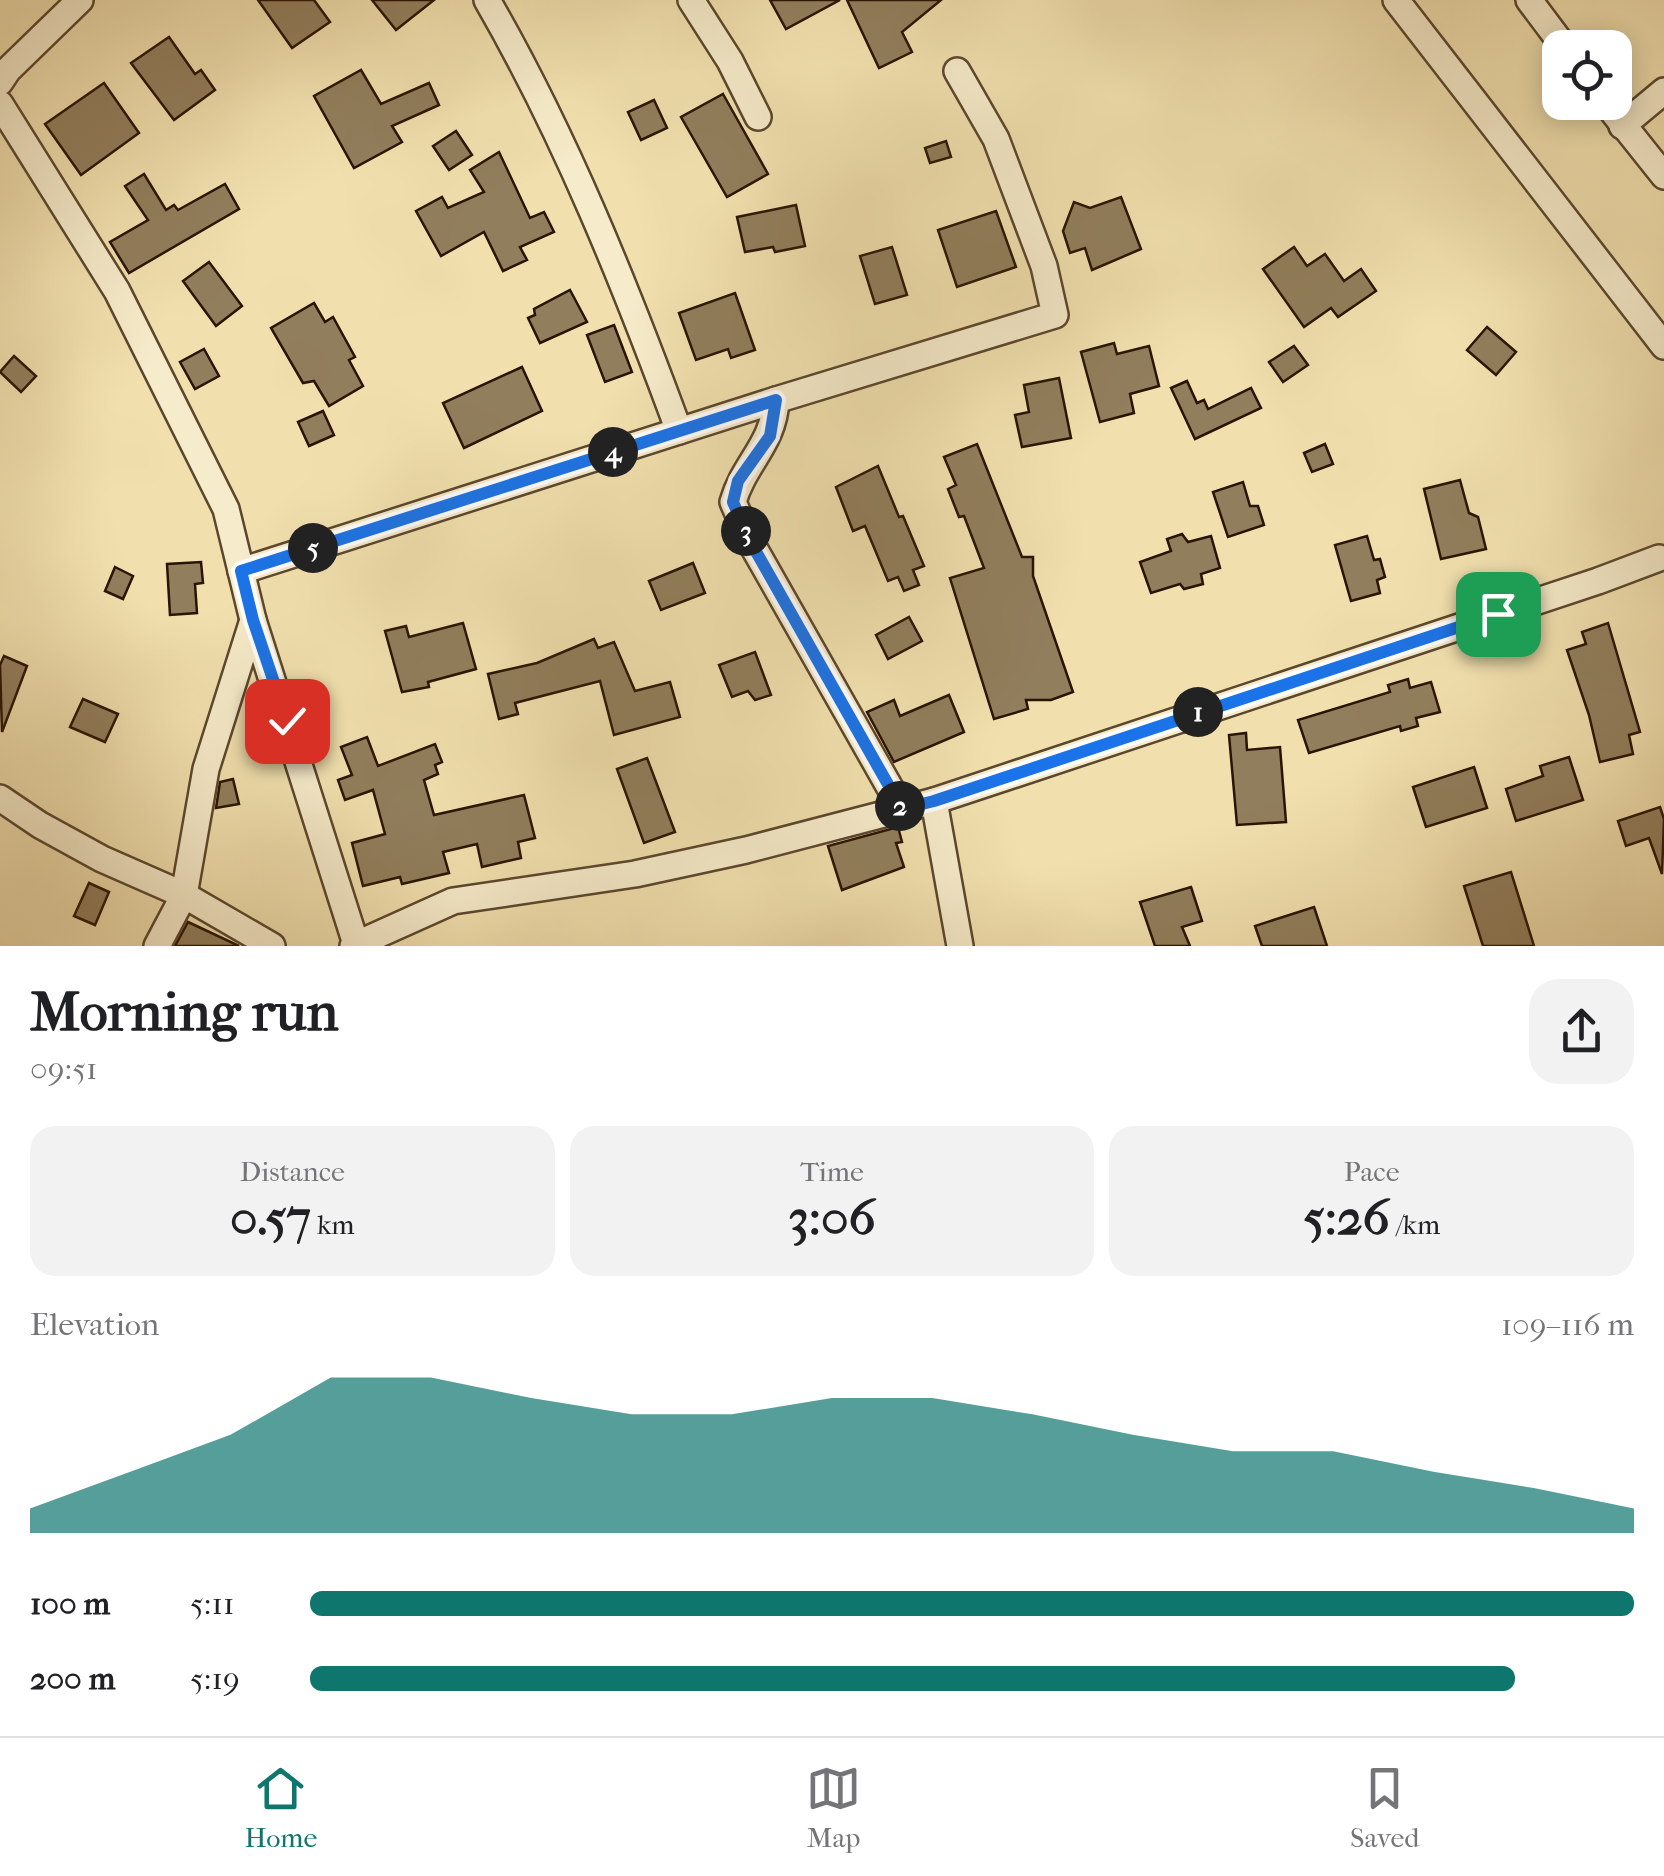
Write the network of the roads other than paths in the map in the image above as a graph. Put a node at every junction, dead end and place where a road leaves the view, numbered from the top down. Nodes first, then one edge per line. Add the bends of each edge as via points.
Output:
1 (80, 0) edge
2 (486, 0) edge
3 (692, 0) edge
4 (1396, 0) edge
5 (1528, 0) edge
6 (1551, 30) edge
7 (957, 71) dead end
8 (0, 82) edge
9 (1664, 90) edge
10 (0, 104) edge
11 (758, 116) dead end
12 (1618, 120) edge
13 (1622, 126) junction
14 (1664, 176) edge
15 (1664, 346) edge
16 (776, 400) junction
17 (678, 431) junction
18 (1659, 558) dead end
19 (241, 571) junction
20 (253, 620) junction
21 (0, 798) edge
22 (934, 801) junction
23 (902, 809) junction
24 (184, 896) junction
25 (355, 945) edge
26 (158, 946) edge
27 (272, 946) edge
28 (960, 946) edge

1 - 8 street
2 - 17 street via 573,172
3 - 11 street
4 - 15 street
5 - 6 street
7 - 16 street via 996,139 1044,266 1055,315
9 - 13 street
10 - 19 street via 118,291 226,509
12 - 13 street
13 - 14 street
16 - 17 street
16 - 23 street via 770,436 738,481 733,502
17 - 19 street
18 - 22 street
19 - 20 street
20 - 24 street via 206,769
20 - 25 street
21 - 24 street via 102,859
22 - 23 street
22 - 28 street
23 - 25 street via 635,874 453,901
24 - 26 street
24 - 27 street

